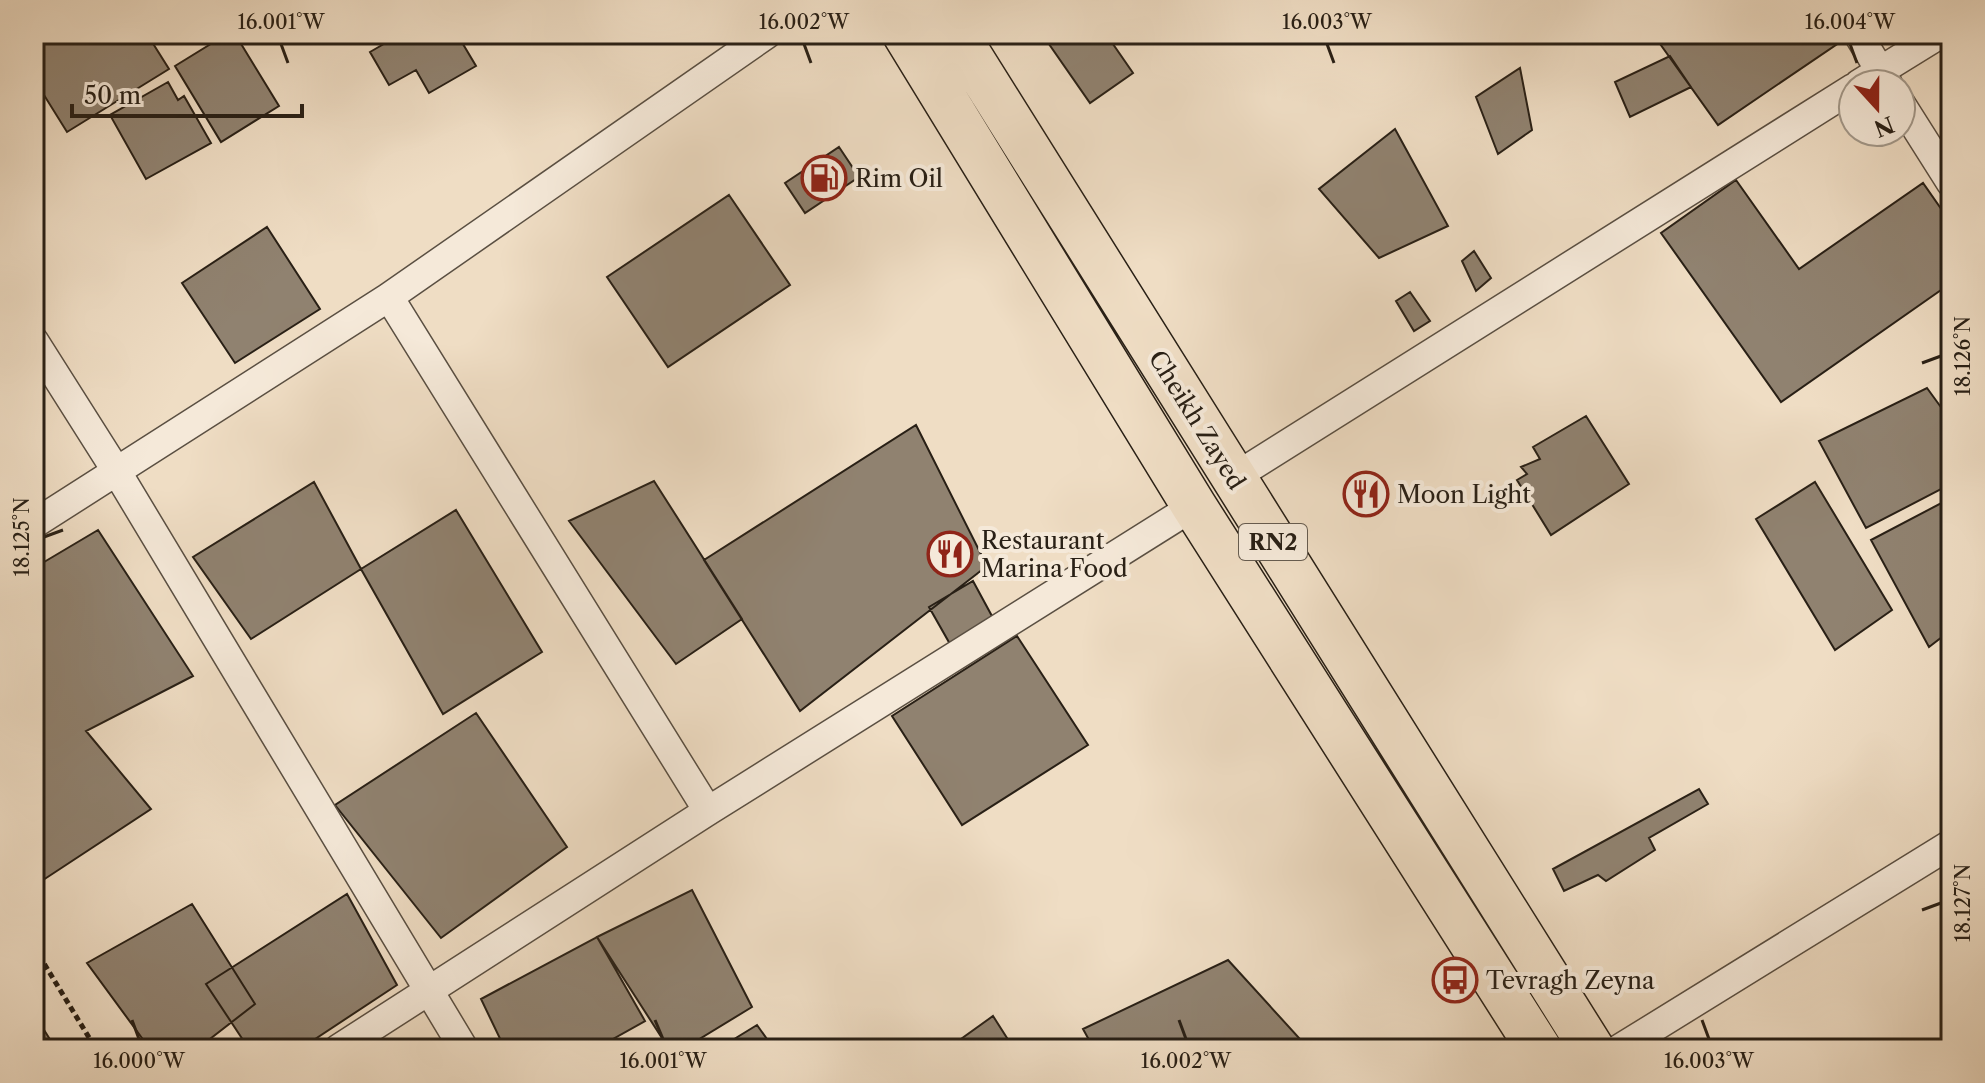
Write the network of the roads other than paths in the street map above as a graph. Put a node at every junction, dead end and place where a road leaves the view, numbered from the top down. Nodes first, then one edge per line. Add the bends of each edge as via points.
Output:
1 (767, 34) edge
2 (905, 34) edge
3 (956, 34) edge
4 (1858, 34) edge
5 (1940, 34) edge
6 (1871, 68) edge
7 (1893, 68) edge
8 (1837, 98) edge
9 (1917, 129) edge
10 (1951, 183) edge
11 (389, 297) junction
12 (34, 341) edge
13 (117, 472) junction
14 (1233, 478) junction
15 (1194, 506) junction
16 (34, 524) edge
17 (708, 811) junction
18 (1950, 846) edge
19 (428, 991) junction
20 (338, 1049) edge
21 (464, 1049) edge
22 (1539, 1049) edge
23 (1592, 1049) edge
24 (1619, 1049) edge

1 - 11 street
2 - 15 highway, Cheikh Zayed / RN2
3 - 14 highway, Cheikh Zayed / RN2
4 - 6 street
5 - 7 street
8 - 14 street
9 - 10 street
11 - 13 street
11 - 17 street
12 - 13 street
13 - 16 street
13 - 19 street
14 - 23 highway, Cheikh Zayed / RN2
15 - 17 street
15 - 22 highway, Cheikh Zayed / RN2
17 - 19 street
18 - 24 street
19 - 20 street
19 - 21 street

